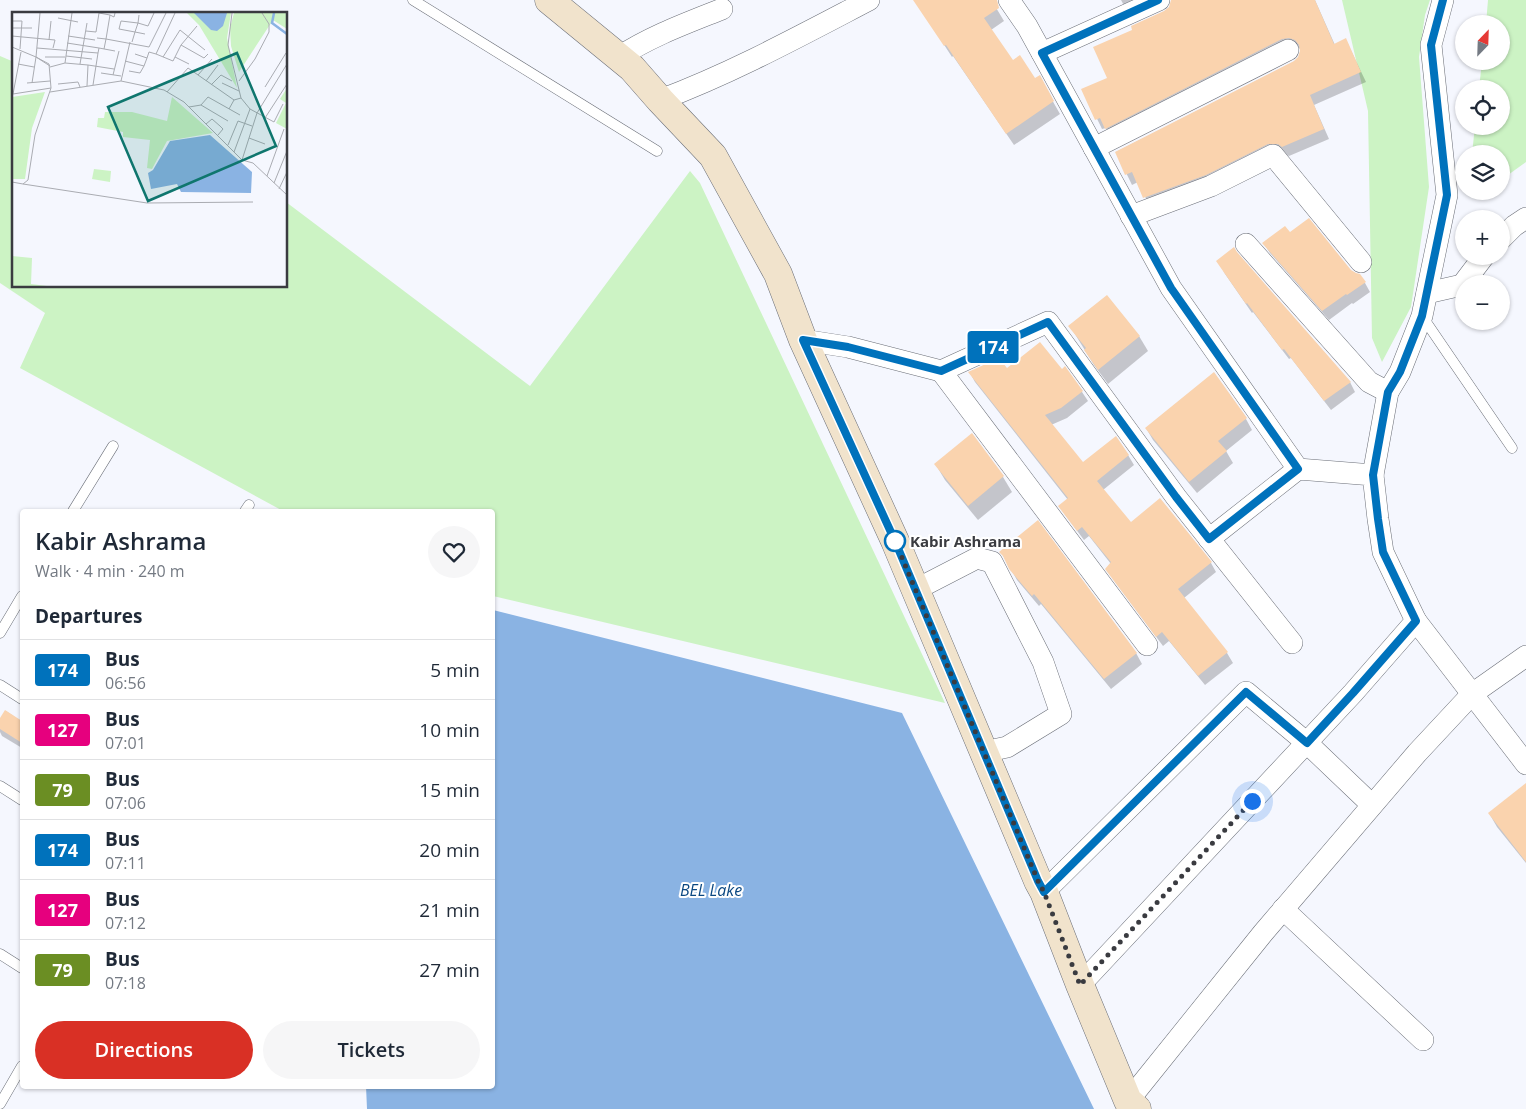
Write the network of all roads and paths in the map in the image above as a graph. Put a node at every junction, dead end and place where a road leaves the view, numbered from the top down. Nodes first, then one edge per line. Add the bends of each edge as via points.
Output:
1 (413, 0) edge
2 (550, 0) edge
3 (869, 0) edge
4 (1009, 0) edge
5 (1158, 0) edge
6 (1443, 0) edge
7 (722, 9) dead end
8 (1288, 50) dead end
9 (1042, 53) junction
10 (619, 57) junction
11 (660, 100) junction
12 (1094, 148) junction
13 (657, 151) dead end
14 (1131, 216) junction
15 (1526, 218) edge
16 (1510, 230) edge
17 (1246, 244) dead end
18 (1361, 262) dead end
19 (1477, 265) edge
20 (1427, 293) junction
21 (1422, 316) junction
22 (803, 340) junction
23 (941, 371) junction
24 (1388, 392) junction
25 (113, 446) dead end
26 (1512, 448) dead end
27 (1298, 469) junction
28 (1373, 475) junction
29 (75, 509) edge
30 (1209, 539) junction
31 (915, 590) junction
32 (20, 603) edge
33 (1416, 621) junction
34 (0, 633) edge
35 (1292, 643) dead end
36 (1146, 645) dead end
37 (1526, 656) edge
38 (0, 685) edge
39 (1472, 694) junction
40 (20, 698) edge
41 (1307, 743) junction
42 (984, 752) junction
43 (1526, 764) edge
44 (0, 786) edge
45 (20, 799) edge
46 (1372, 805) junction
47 (1044, 892) junction
48 (1283, 909) junction
49 (0, 954) edge
50 (20, 967) edge
51 (1080, 985) junction
52 (1423, 1040) dead end
53 (20, 1069) edge
54 (0, 1104) edge
55 (1132, 1105) edge

1 - 13 lane
2 - 10 street
3 - 11 street via 754,60
4 - 9 street
5 - 9 street
6 - 20 street via 1431,45 1447,195
7 - 10 street via 637,45
8 - 12 street
9 - 12 street
10 - 11 street
11 - 22 street via 713,156 778,274
12 - 14 street
14 - 18 street via 1211,186 1273,155
14 - 27 street via 1171,288
15 - 16 street
17 - 24 street via 1369,382
19 - 20 street via 1462,285
20 - 21 street
21 - 24 street via 1400,372
21 - 26 lane
22 - 23 street via 848,347
22 - 31 street
23 - 30 street via 1048,322
23 - 36 street
24 - 28 street
25 - 29 lane
27 - 28 street
27 - 30 street
28 - 33 street via 1383,552
30 - 35 street
31 - 42 street
31 - 42 street via 977,558 992,562 1043,662 1061,714 1007,747
32 - 34 lane
33 - 39 street
33 - 41 street
37 - 39 street
38 - 40 lane
39 - 43 street
39 - 46 street
41 - 46 street
41 - 47 street via 1246,692
41 - 51 street
42 - 47 street
44 - 45 lane
46 - 48 street
47 - 51 street
48 - 52 street
48 - 55 street
49 - 50 lane
51 - 55 street
53 - 54 lane

